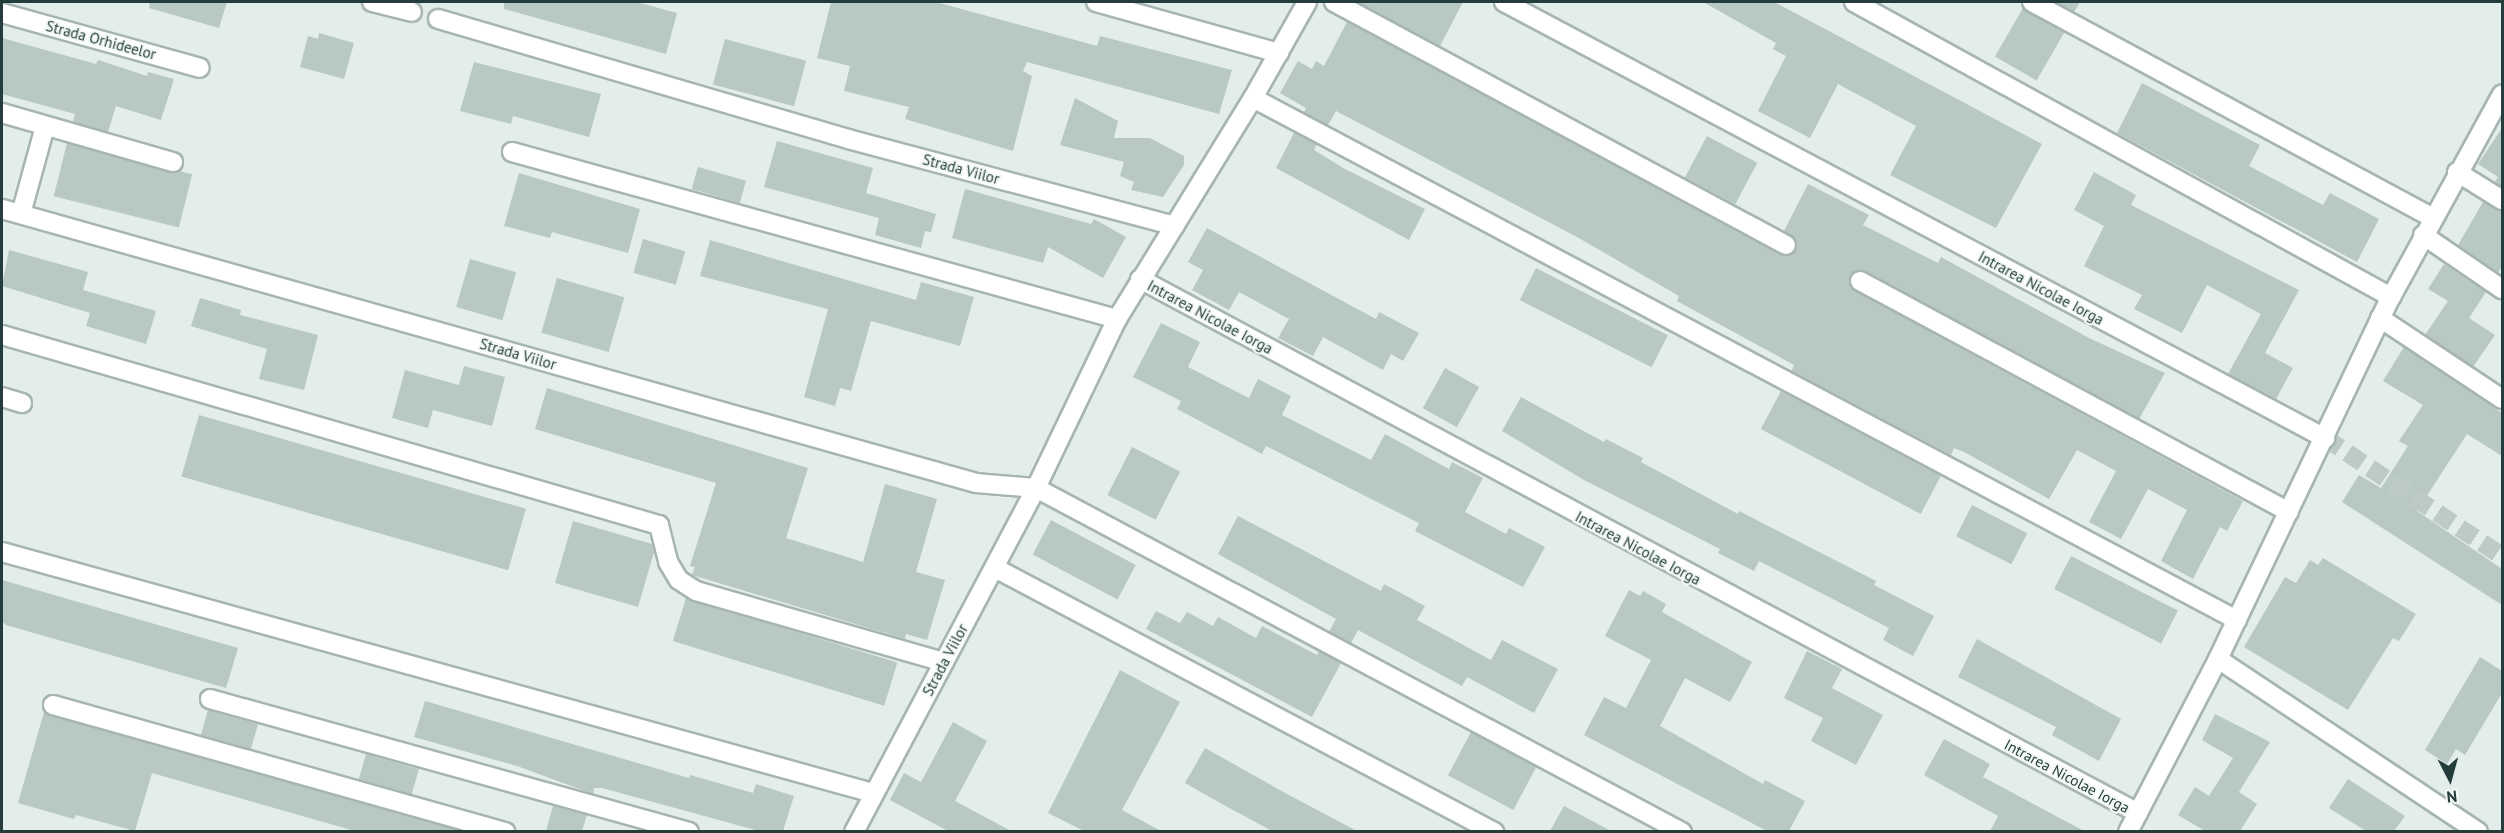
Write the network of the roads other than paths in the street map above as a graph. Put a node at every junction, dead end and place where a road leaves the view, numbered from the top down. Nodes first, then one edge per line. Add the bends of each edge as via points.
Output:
1 (372, 2) edge
2 (1096, 2) edge
3 (1307, 2) edge
4 (1334, 2) edge
5 (1504, 2) edge
6 (1854, 2) edge
7 (2032, 2) edge
8 (412, 12) dead end
9 (2, 13) edge
10 (438, 19) dead end
11 (1279, 53) junction
12 (200, 68) dead end
13 (1254, 98) junction
14 (2501, 99) edge
15 (2, 113) edge
16 (45, 126) junction
17 (512, 152) dead end
18 (173, 162) dead end
19 (2457, 172) junction
20 (2502, 200) edge
21 (2, 209) edge
22 (21, 214) junction
23 (2432, 217) junction
24 (1175, 226) junction
25 (2423, 235) junction
26 (1786, 245) dead end
27 (1140, 279) junction
28 (1860, 281) dead end
29 (2502, 289) edge
30 (2391, 297) junction
31 (2380, 318) junction
32 (1117, 319) junction
33 (2, 334) edge
34 (2, 397) edge
35 (2502, 399) edge
36 (22, 403) dead end
37 (2325, 438) junction
38 (1036, 488) junction
39 (2289, 512) junction
40 (2, 552) edge
41 (995, 568) junction
42 (2237, 620) junction
43 (2218, 659) junction
44 (944, 662) junction
45 (210, 699) dead end
46 (53, 705) dead end
47 (873, 793) junction
48 (2133, 826) edge
49 (506, 831) edge
50 (689, 831) edge
51 (854, 831) edge
52 (1494, 831) edge
53 (1682, 831) edge
54 (2478, 831) edge

1 - 8 street
2 - 11 street
3 - 11 street, Strada Viilor
4 - 26 street
5 - 37 street, Intrarea Nicolae Iorga
6 - 30 street
7 - 23 street
9 - 12 street, Strada Orhideelor
10 - 24 street, Strada Viilor via 848,139
11 - 13 street, Strada Viilor
13 - 24 street, Strada Viilor
13 - 42 street
14 - 19 street, Intrarea Nicolae Iorga
15 - 16 street
16 - 18 street
16 - 22 street
17 - 32 street
19 - 20 street
19 - 23 street, Intrarea Nicolae Iorga
21 - 22 street, Strada Viilor
22 - 38 street, Strada Viilor via 976,483
23 - 25 street, Intrarea Nicolae Iorga
24 - 27 street, Strada Viilor
25 - 29 street
25 - 30 street, Intrarea Nicolae Iorga
27 - 32 street, Strada Viilor
27 - 48 street, Intrarea Nicolae Iorga
28 - 39 street
30 - 31 street, Intrarea Nicolae Iorga
31 - 35 street
31 - 37 street, Intrarea Nicolae Iorga
32 - 38 street, Strada Viilor
33 - 44 street via 659,525 668,562 679,580 696,591
34 - 36 street
37 - 39 street, Intrarea Nicolae Iorga
38 - 41 street, Strada Viilor
38 - 53 street
39 - 42 street, Intrarea Nicolae Iorga
40 - 47 street
41 - 44 street, Strada Viilor
41 - 52 street
42 - 43 street, Intrarea Nicolae Iorga
43 - 48 street, Intrarea Nicolae Iorga
43 - 54 street
44 - 47 street, Strada Viilor
45 - 50 street
46 - 49 street
47 - 51 street, Strada Viilor

